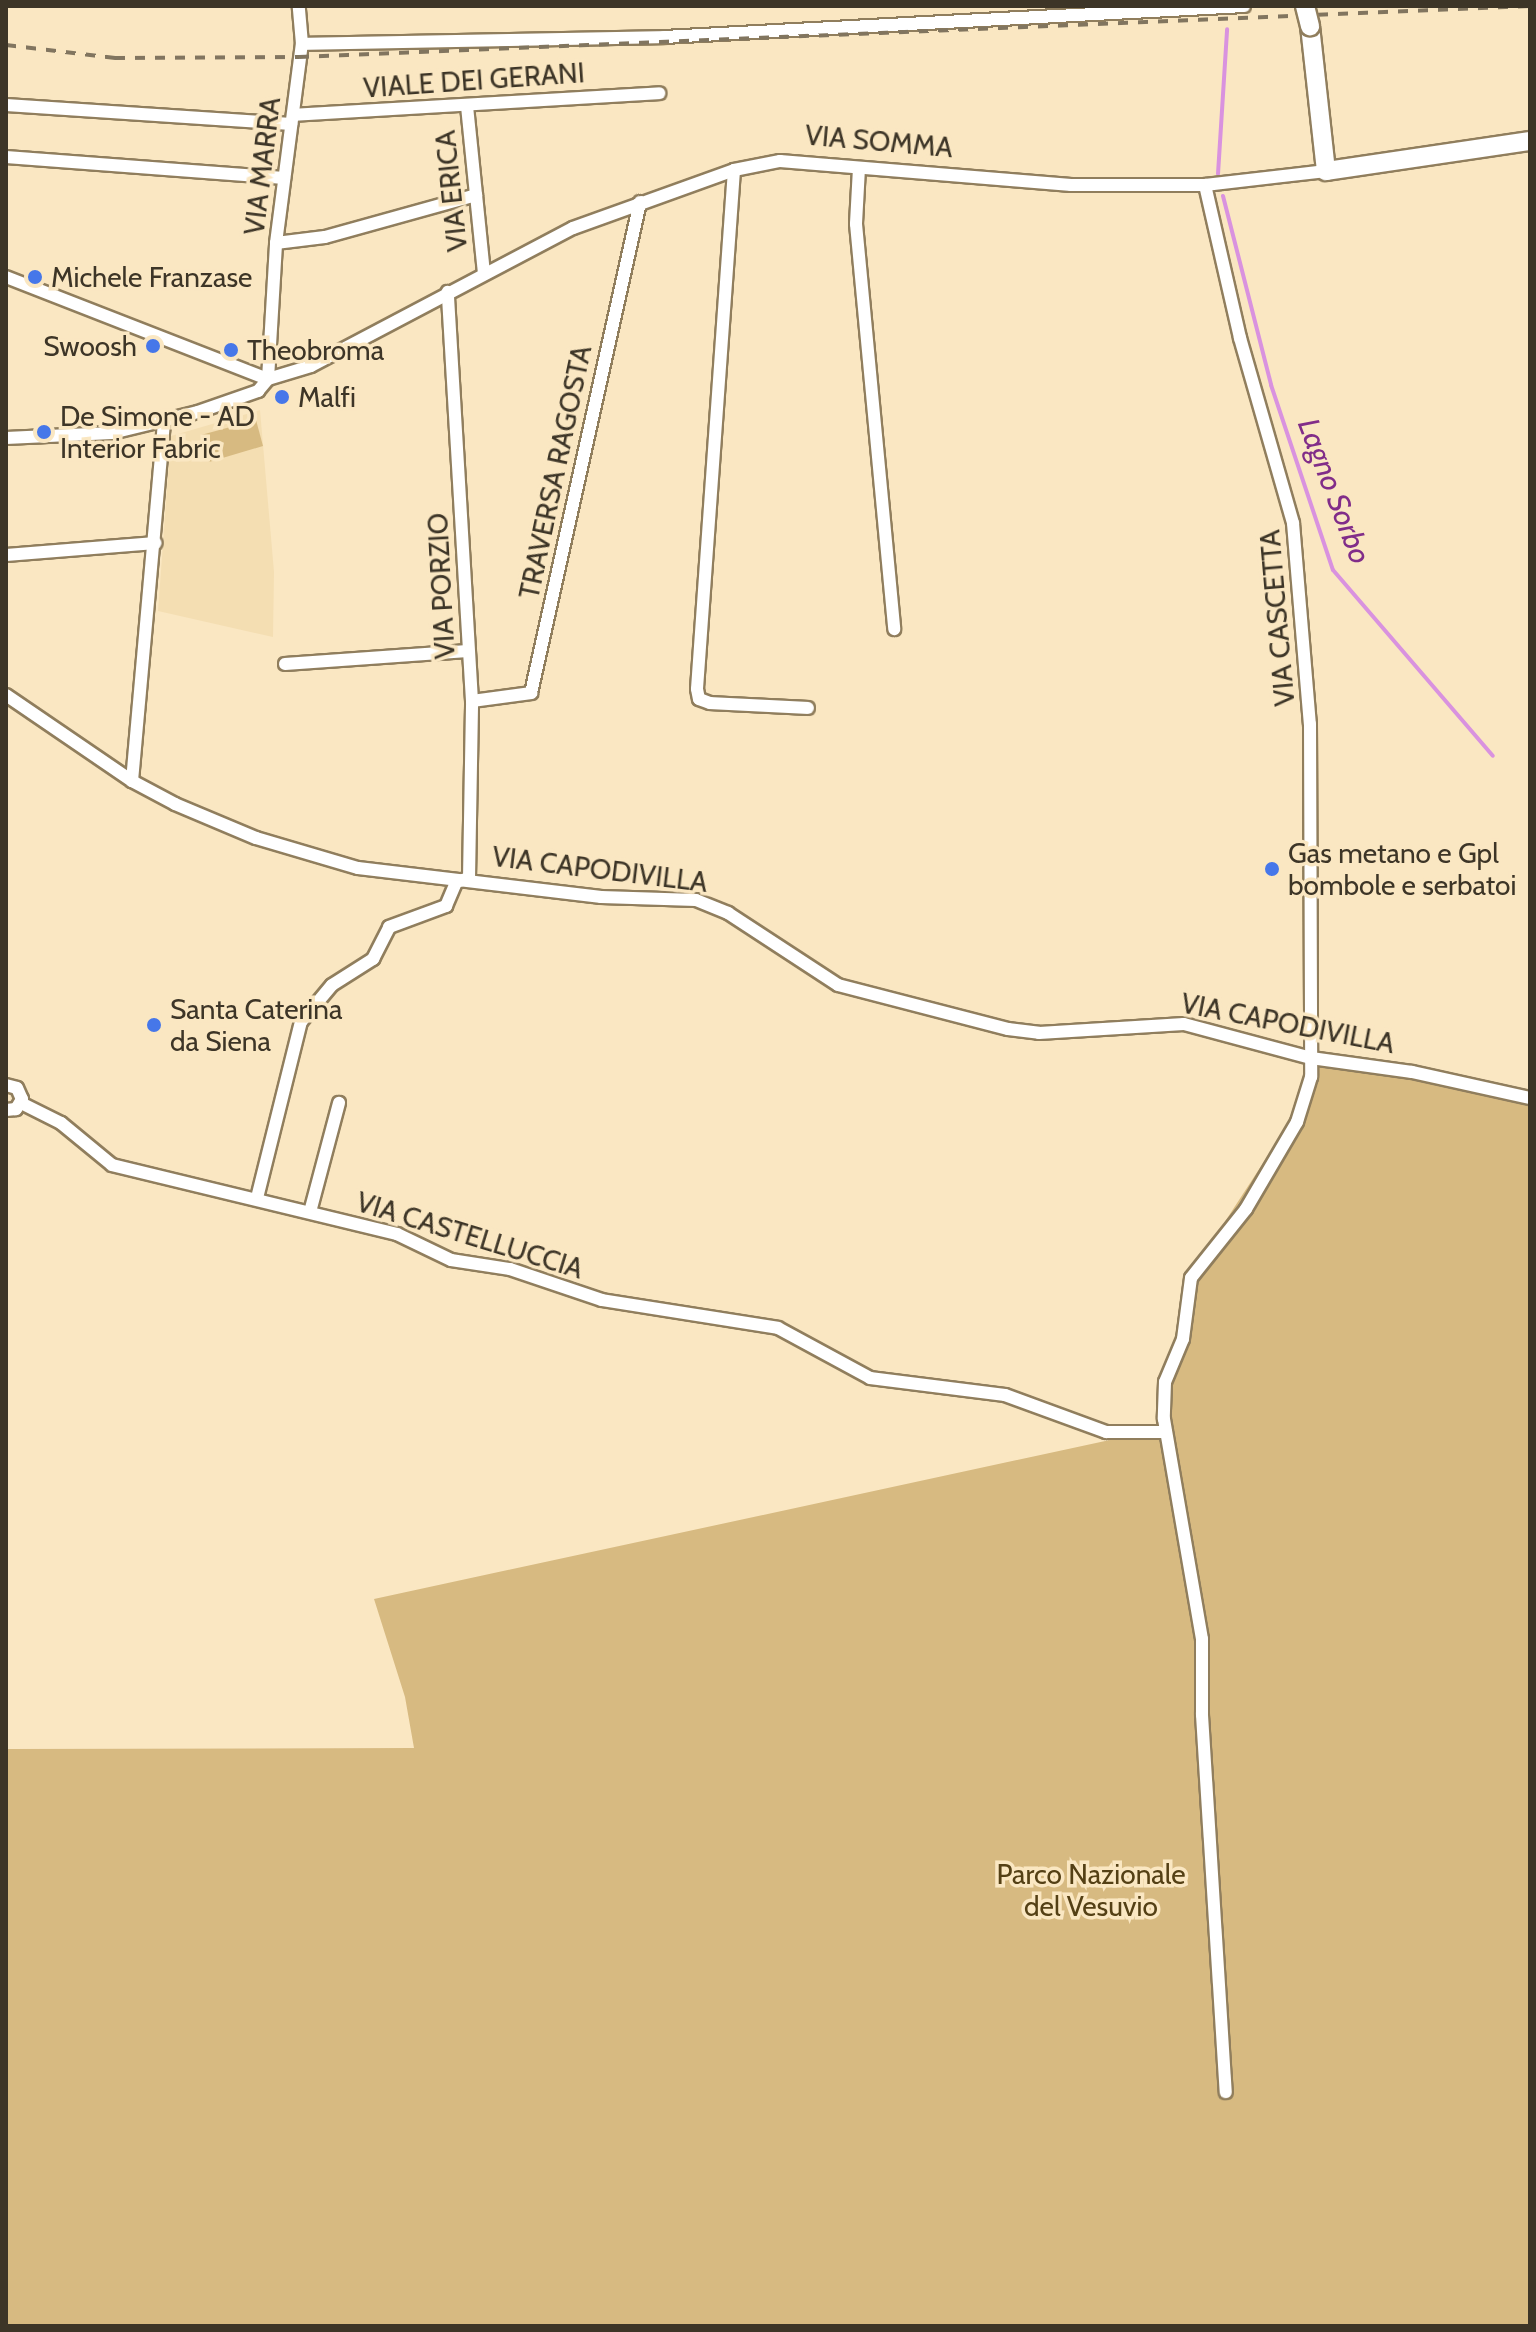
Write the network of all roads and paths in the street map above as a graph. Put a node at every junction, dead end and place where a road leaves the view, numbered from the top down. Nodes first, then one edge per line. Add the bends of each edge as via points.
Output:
1 (299, 6) edge
2 (1244, 6) edge
3 (1305, 6) edge
4 (302, 44) junction
5 (659, 93) dead end
6 (6, 105) edge
7 (467, 106) junction
8 (292, 120) junction
9 (1530, 141) edge
10 (6, 157) edge
11 (859, 168) junction
12 (734, 170) junction
13 (1326, 171) junction
14 (284, 178) junction
15 (1205, 185) junction
16 (476, 195) junction
17 (640, 202) junction
18 (276, 243) junction
19 (484, 272) junction
20 (6, 277) edge
21 (448, 292) junction
22 (268, 379) junction
23 (164, 420) junction
24 (6, 438) edge
25 (156, 543) junction
26 (6, 555) edge
27 (894, 629) dead end
28 (468, 651) junction
29 (285, 664) dead end
30 (6, 695) edge
31 (472, 701) junction
32 (808, 708) dead end
33 (132, 781) junction
34 (469, 878) junction
35 (1311, 1058) junction
36 (6, 1085) edge
37 (1530, 1098) edge
38 (21, 1103) junction
39 (339, 1103) dead end
40 (6, 1110) edge
41 (257, 1198) junction
42 (310, 1212) junction
43 (1166, 1432) junction
44 (1226, 2092) dead end

1 - 4 street, VIA MARRA
2 - 4 street via 664,37
3 - 13 main road, bridge
4 - 8 street, VIA MARRA
5 - 7 street, VIALE DEI GERANI
6 - 8 street, VIALE DEI GERANI
7 - 8 street, VIALE DEI GERANI
7 - 16 street, VIA ERICA
8 - 14 street, VIA MARRA
9 - 13 main road, VIA SOMMA
10 - 14 street
11 - 12 street, VIA SOMMA via 780,161
11 - 15 street, VIA SOMMA via 1071,185
11 - 27 street via 856,224
12 - 17 street, VIA SOMMA
12 - 32 street via 697,689 699,699 710,703
13 - 15 street, VIA SOMMA
14 - 18 street, VIA MARRA
15 - 35 street, VIA CASCETTA via 1240,338 1293,523 1308,659
16 - 18 street via 325,237
16 - 19 street, VIA ERICA
17 - 19 street, VIA SOMMA
17 - 31 street, TRAVERSA RAGOSTA via 531,693
18 - 22 street, VIA MARRA
19 - 21 street, VIA SOMMA
20 - 22 street
21 - 22 street, VIA SOMMA via 311,366
21 - 28 street, VIA PORZIO
22 - 23 street, VIA SOMMA via 258,391
23 - 24 street, VIA SOMMA via 112,433
23 - 25 street
25 - 26 street
25 - 33 street
28 - 29 street
28 - 31 street, VIA PORZIO
30 - 33 street, VIA CAPODIVILLA
31 - 34 street, VIA PORZIO
33 - 34 street, VIA CAPODIVILLA via 175,804 302,852 410,876
34 - 35 street, VIA CAPODIVILLA via 601,897 708,903 838,985 1008,1029 1039,1033 1184,1024
34 - 41 street via 456,882 446,906 389,927 373,959 332,985 301,1022
35 - 37 street, VIA CAPODIVILLA via 1412,1072
35 - 43 street, VIA CASCETTA via 1311,1077 1297,1122 1246,1209 1191,1278 1183,1339 1165,1382
36 - 38 street, VIA CASTELLUCCIA via 20,1091
38 - 40 street
38 - 41 street, VIA CASTELLUCCIA via 87,1142 112,1165
39 - 42 street
41 - 42 street, VIA CASTELLUCCIA
42 - 43 street, VIA CASTELLUCCIA via 397,1234 451,1260 510,1269 602,1300 778,1328 870,1378 1005,1395 1106,1432
43 - 44 street, VIA CASCETTA via 1202,1639 1202,1730

